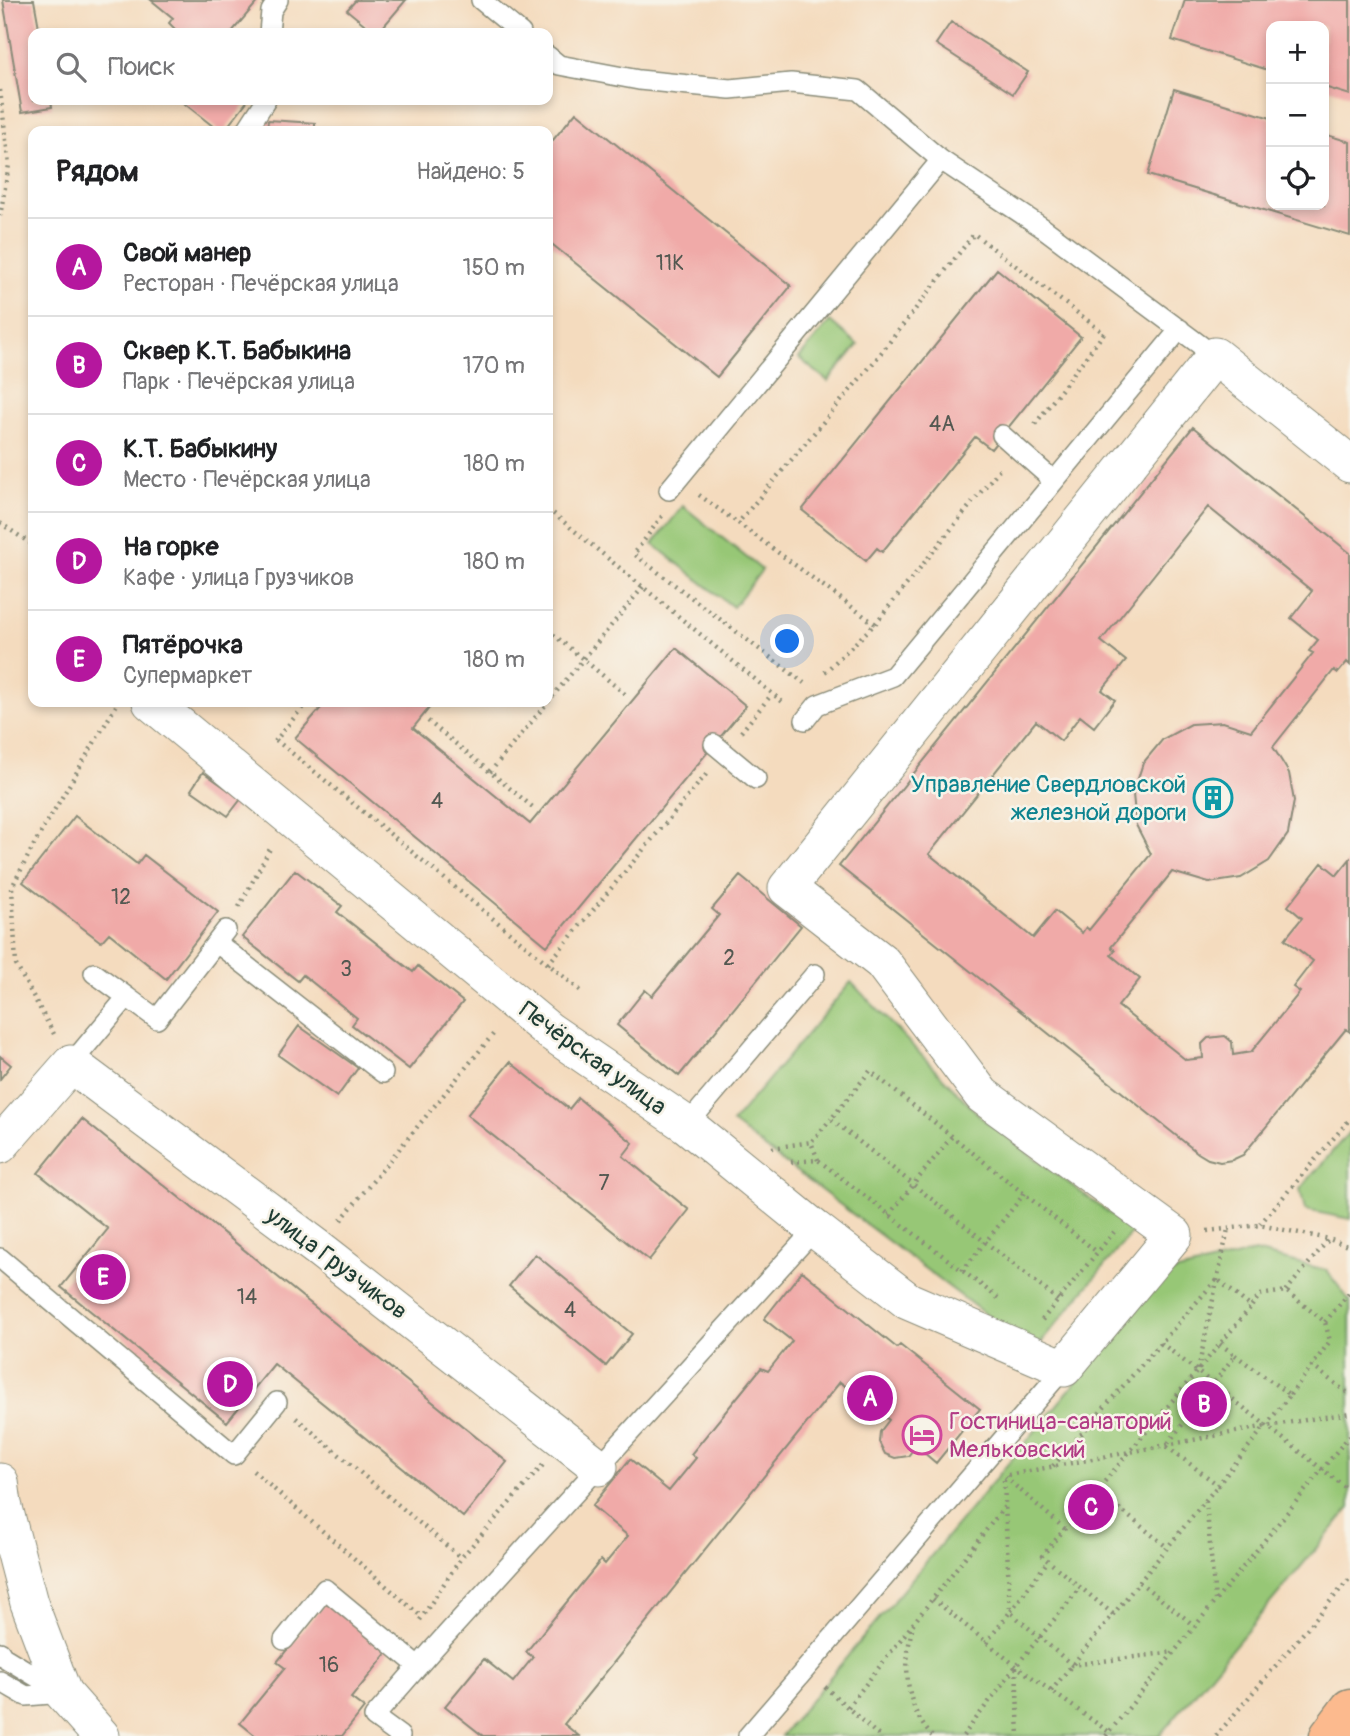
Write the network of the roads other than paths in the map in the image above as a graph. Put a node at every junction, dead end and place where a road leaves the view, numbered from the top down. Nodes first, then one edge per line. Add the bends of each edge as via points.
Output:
1 (278, 0) edge
2 (481, 0) edge
3 (270, 28) edge
4 (515, 28) edge
5 (553, 60) edge
6 (263, 105) edge
7 (249, 126) edge
8 (941, 160) junction
9 (1180, 329) junction
10 (1215, 356) junction
11 (1002, 435) dead end
12 (1350, 464) edge
13 (1054, 481) junction
14 (677, 484) road end
15 (157, 707) edge
16 (805, 720) dead end
17 (719, 748) road end
18 (756, 779) dead end
19 (94, 973) dead end
20 (815, 974) dead end
21 (127, 997) junction
22 (71, 1064) junction
23 (383, 1073) dead end
24 (687, 1125) junction
25 (0, 1145) edge
26 (815, 1229) junction
27 (0, 1258) edge
28 (1064, 1368) junction
29 (277, 1402) road end
30 (599, 1467) junction
31 (1, 1496) edge
32 (284, 1640) dead end
33 (0, 1652) edge
34 (418, 1667) junction
35 (0, 1681) edge
36 (64, 1693) junction
37 (100, 1736) edge
38 (400, 1736) edge
39 (748, 1736) edge

1 - 3 lane via 271,11
2 - 4 lane
5 - 8 lane via 639,80 730,89 791,83 858,90
6 - 7 lane
8 - 9 lane
8 - 14 lane
9 - 10 lane
9 - 13 lane
10 - 12 street
10 - 28 street via 787,888 882,962 982,1095 1174,1235
11 - 13 lane
13 - 16 lane via 892,676 817,705
15 - 24 street, Печёрская улица via 548,1030
17 - 18 lane
19 - 21 lane
20 - 24 lane
21 - 22 lane
21 - 23 lane via 157,1019 222,937
22 - 25 street
22 - 30 street, улица Грузчиков via 318,1248
24 - 26 street, Печёрская улица
26 - 28 street, Печёрская улица via 908,1301
26 - 30 lane
27 - 29 lane via 234,1455
28 - 39 lane
30 - 34 lane
31 - 36 street via 29,1603
32 - 34 lane via 325,1589
33 - 36 lane
34 - 38 lane via 374,1717
35 - 36 lane via 26,1696
36 - 37 street

